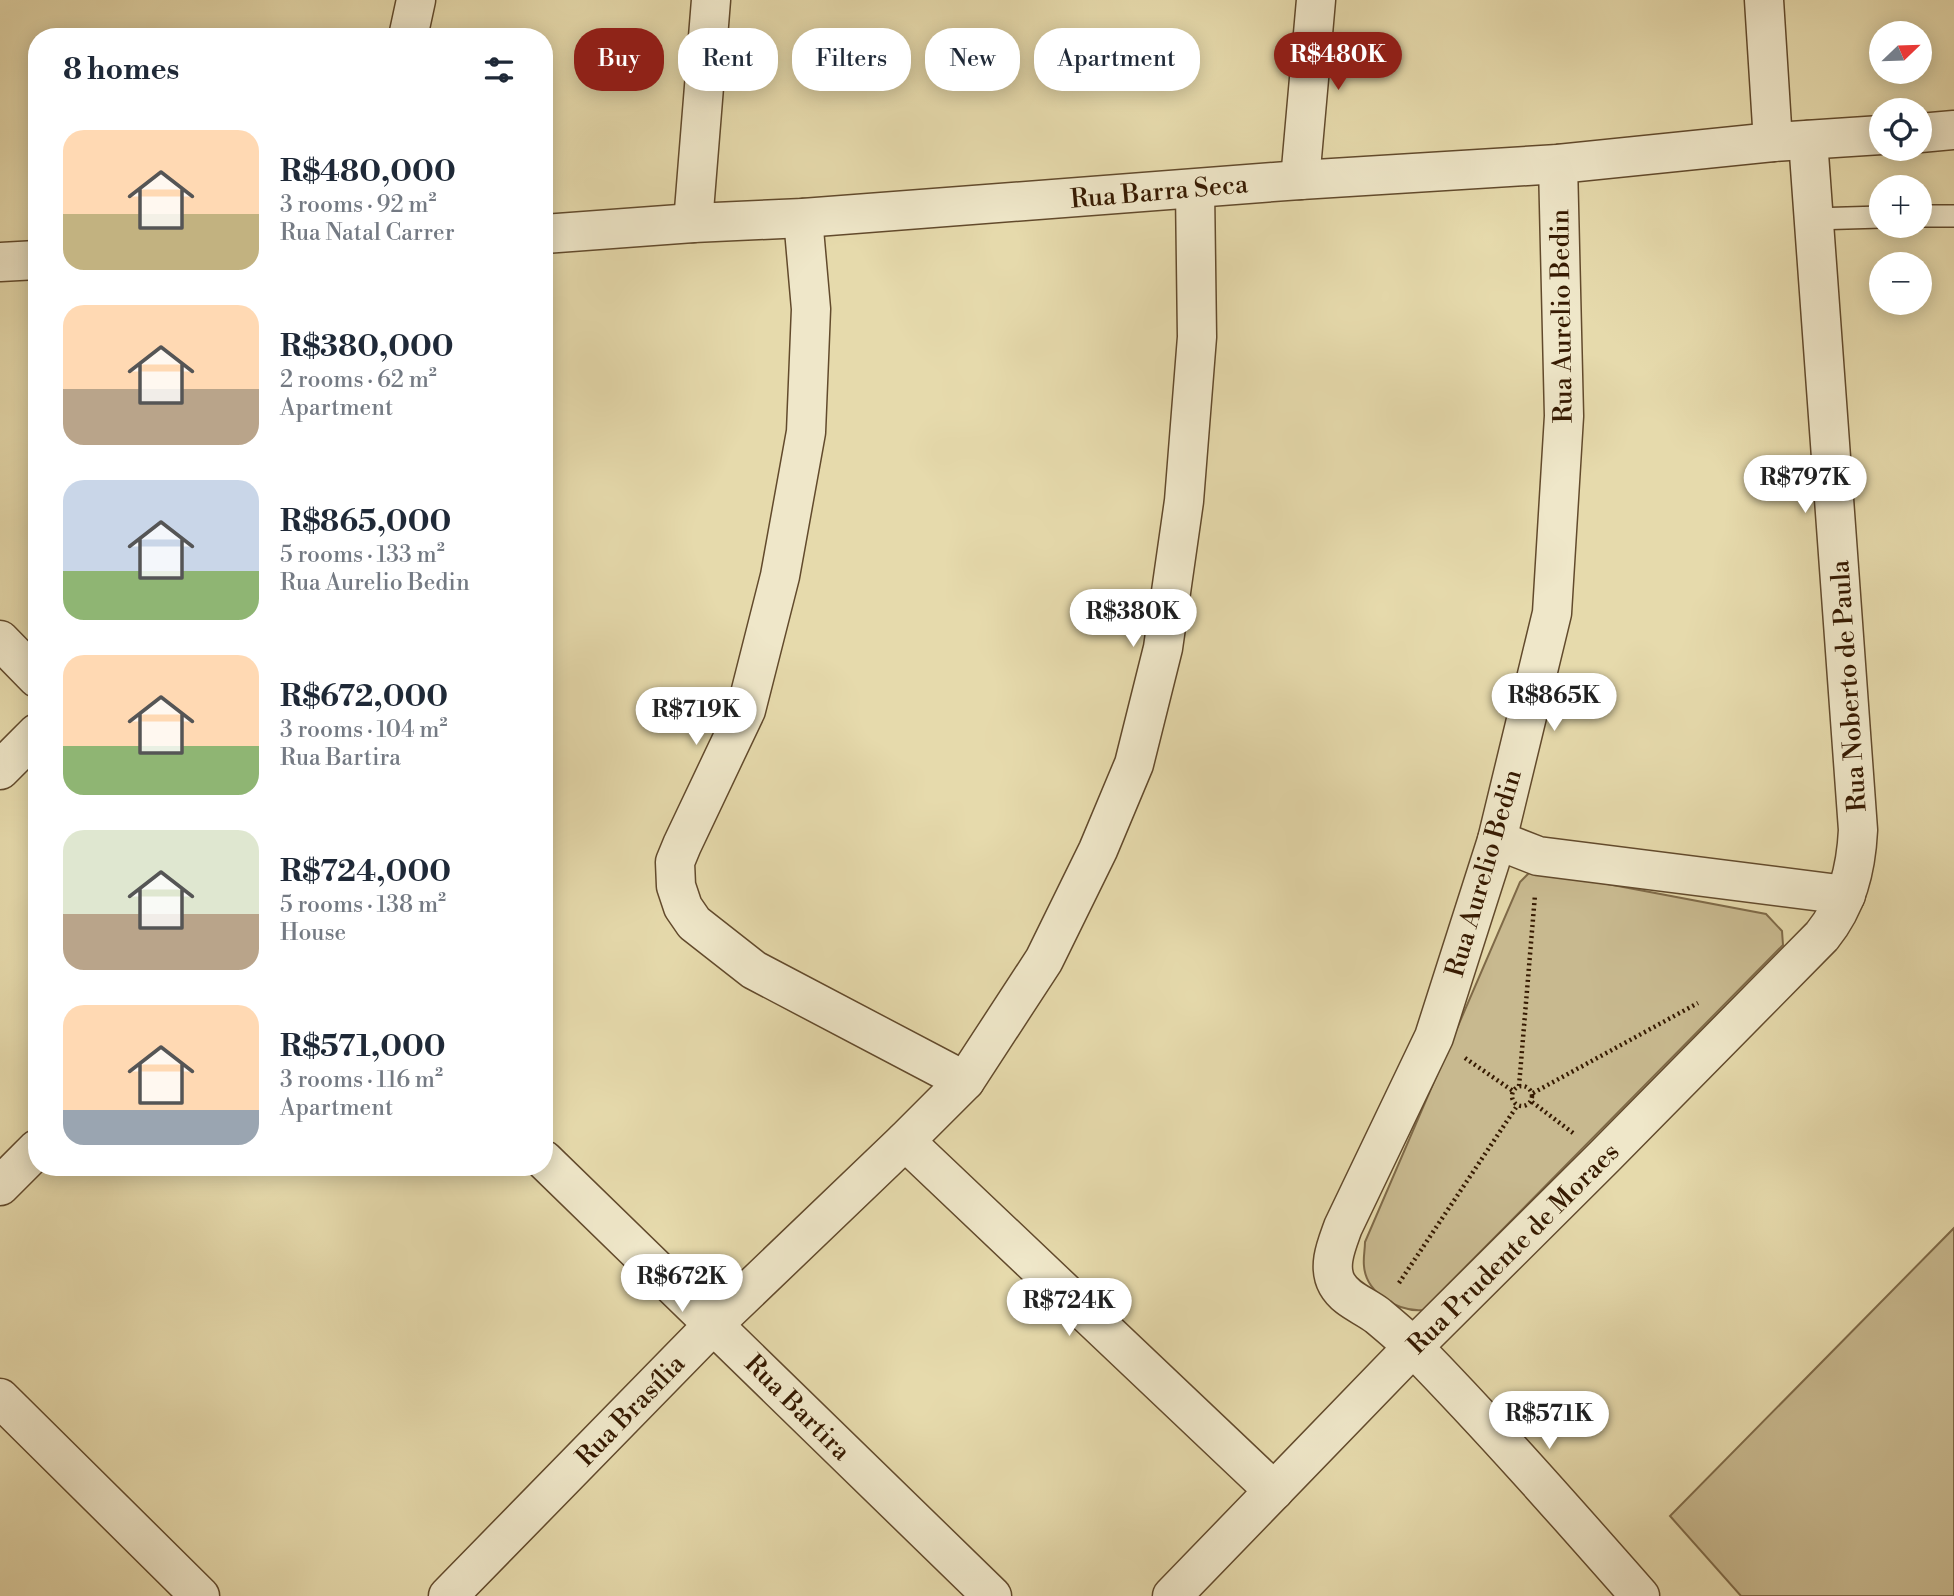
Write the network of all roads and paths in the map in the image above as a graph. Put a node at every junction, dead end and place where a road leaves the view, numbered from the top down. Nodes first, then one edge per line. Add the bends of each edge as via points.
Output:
1 (416, 0) edge
2 (711, 0) edge
3 (1316, 0) edge
4 (1763, 0) edge
5 (410, 28) edge
6 (1954, 130) edge
7 (1932, 132) edge
8 (1869, 136) edge
9 (1791, 141) junction
10 (1558, 163) junction
11 (1300, 180) junction
12 (1195, 190) junction
13 (1932, 216) edge
14 (1954, 216) edge
15 (1869, 217) edge
16 (803, 218) junction
17 (1813, 219) junction
18 (693, 223) junction
19 (553, 233) edge
20 (28, 260) edge
21 (0, 262) edge
22 (0, 640) edge
23 (28, 669) edge
24 (28, 742) edge
25 (0, 770) edge
26 (1497, 840) junction
27 (1538, 856) junction
28 (1846, 895) junction
29 (1702, 1002) dead end
30 (1434, 1037) junction
31 (965, 1081) junction
32 (1519, 1086) junction
33 (1513, 1091) junction
34 (1533, 1093) junction
35 (1532, 1102) junction
36 (1517, 1106) junction
37 (905, 1142) junction
38 (1604, 1157) junction
39 (28, 1158) edge
40 (553, 1169) edge
41 (0, 1186) edge
42 (1378, 1316) junction
43 (714, 1324) junction
44 (1413, 1347) junction
45 (0, 1398) edge
46 (1274, 1491) junction
47 (200, 1596) edge
48 (448, 1596) edge
49 (992, 1596) edge
50 (1172, 1596) edge
51 (1640, 1596) edge

1 - 5 street
2 - 18 street
3 - 11 street
4 - 9 street, Rua Noberto de Paula
6 - 7 street
8 - 9 street, Rua Barra Seca
9 - 10 street, Rua Barra Seca
9 - 17 street, Rua Noberto de Paula
10 - 11 street, Rua Barra Seca
10 - 26 street, Rua Aurelio Bedin via 1564,416 1552,613
11 - 12 street, Rua Barra Seca
12 - 16 street, Rua Barra Seca
12 - 31 street, Rua Brasília via 1197,337 1184,501 1163,648 1134,764 1044,960
13 - 14 lane
15 - 17 lane
16 - 18 street, Rua Barra Seca
16 - 31 street via 811,309 806,432 780,576 747,710 675,862 676,886 694,923 754,970
17 - 28 street, Rua Noberto de Paula via 1858,831
18 - 19 street, Rua Barra Seca
20 - 21 street
22 - 23 street
24 - 25 street
26 - 27 street
26 - 30 street, Rua Aurelio Bedin
27 - 28 street
27 - 32 path
28 - 38 street, Rua Prudente de Moraes via 1822,936
29 - 34 path
30 - 33 path
30 - 42 street, Rua Aurelio Bedin via 1335,1250 1336,1282 1345,1294
31 - 37 street, Rua Brasília
32 - 33 path
32 - 34 path
33 - 36 path
34 - 35 path
35 - 36 path
35 - 38 path
36 - 42 path
37 - 43 street, Rua Brasília
37 - 46 street
38 - 44 street, Rua Prudente de Moraes
39 - 41 street
40 - 43 street, Rua Bartira
42 - 44 street
43 - 48 street, Rua Brasília
43 - 49 street, Rua Bartira
44 - 46 street, Rua Prudente de Moraes
44 - 51 street
45 - 47 street
46 - 50 street, Rua Prudente de Moraes

